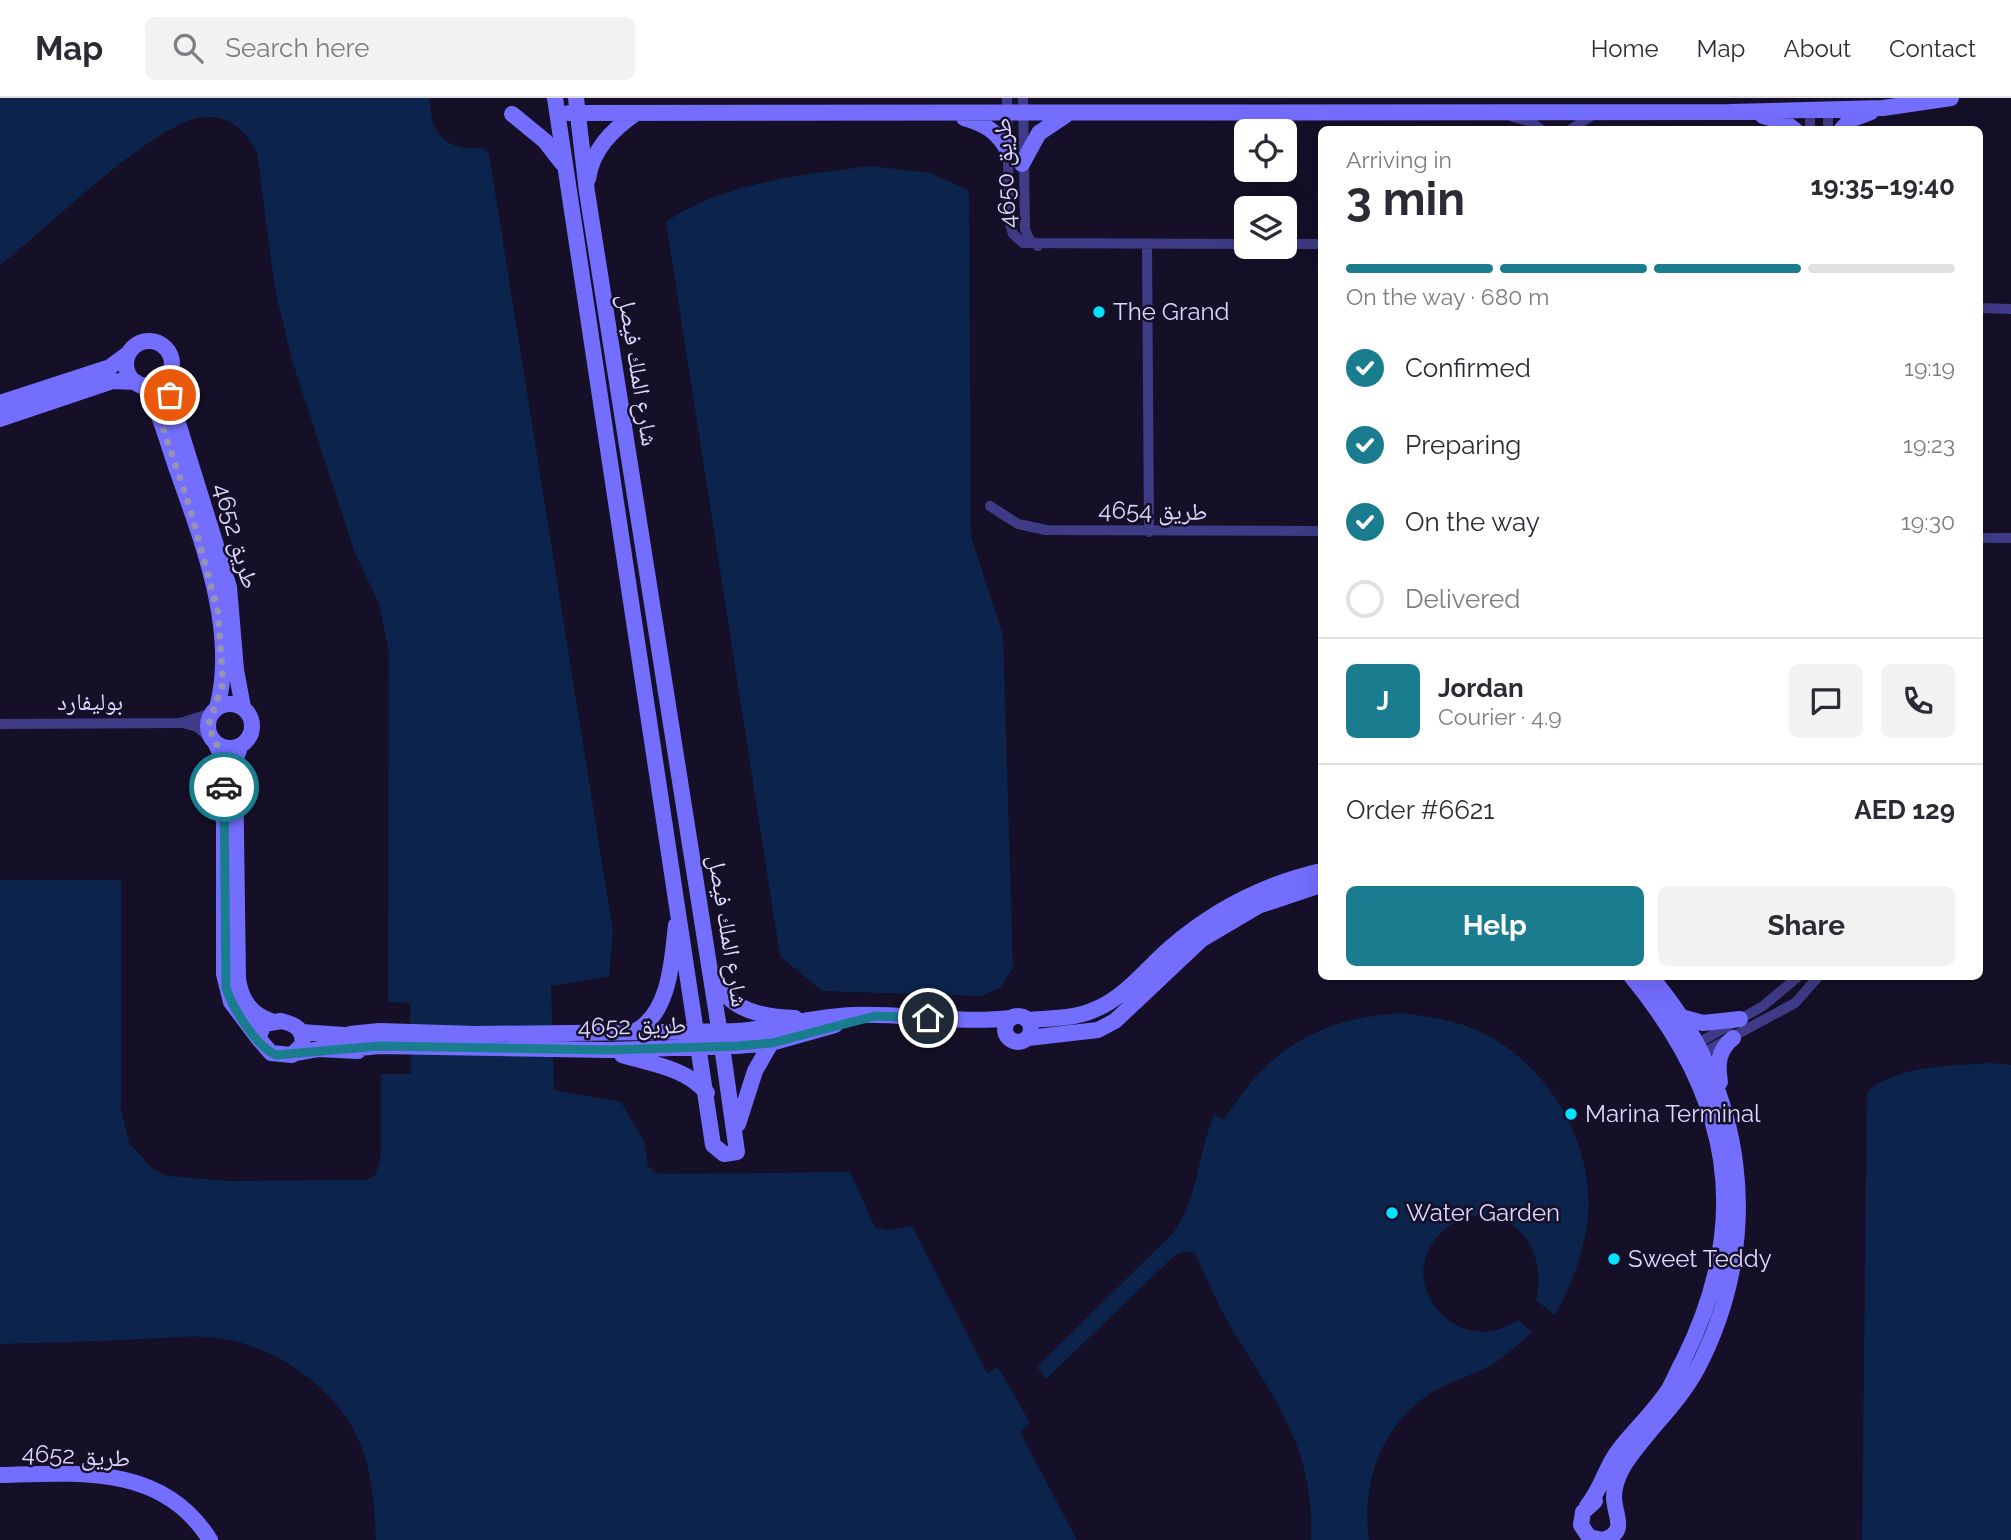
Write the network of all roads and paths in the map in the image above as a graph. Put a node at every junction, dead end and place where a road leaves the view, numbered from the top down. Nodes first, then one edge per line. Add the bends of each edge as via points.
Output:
1 (1951, 98) edge
2 (1811, 101) edge
3 (1828, 104) edge
4 (556, 106) edge
5 (577, 106) edge
6 (1015, 106) edge
7 (1884, 108) junction
8 (1737, 112) junction
9 (1493, 113) junction
10 (1597, 113) junction
11 (512, 114) dead end
12 (635, 114) junction
13 (948, 114) junction
14 (1068, 114) junction
15 (1536, 126) edge
16 (1574, 126) edge
17 (1788, 126) edge
18 (1810, 126) edge
19 (1828, 126) edge
20 (1845, 126) edge
21 (1007, 151) junction
22 (562, 163) junction
23 (1022, 164) junction
24 (587, 192) junction
25 (1234, 244) edge
26 (1297, 244) edge
27 (1318, 244) edge
28 (1147, 245) junction
29 (1038, 246) junction
30 (1983, 308) edge
31 (2011, 309) edge
32 (129, 353) junction
33 (165, 380) junction
34 (139, 384) junction
35 (0, 403) edge
36 (0, 419) edge
37 (990, 506) dead end
38 (1318, 531) edge
39 (1149, 532) junction
40 (1983, 538) edge
41 (2011, 538) edge
42 (243, 707) junction
43 (214, 710) junction
44 (180, 723) junction
45 (0, 724) edge
46 (213, 740) junction
47 (240, 747) junction
48 (1318, 872) edge
49 (1318, 886) edge
50 (678, 904) junction
51 (710, 959) junction
52 (1634, 980) edge
53 (1653, 980) edge
54 (1796, 980) edge
55 (1815, 980) edge
56 (875, 1016) junction
57 (1681, 1017) junction
58 (819, 1019) junction
59 (1740, 1019) junction
60 (1028, 1020) junction
61 (271, 1021) junction
62 (1008, 1024) junction
63 (697, 1030) junction
64 (301, 1032) junction
65 (634, 1032) junction
66 (258, 1038) junction
67 (721, 1038) junction
68 (1028, 1038) junction
69 (1732, 1038) junction
70 (350, 1041) junction
71 (388, 1041) junction
72 (772, 1043) junction
73 (700, 1047) junction
74 (600, 1050) junction
75 (1693, 1052) junction
76 (297, 1053) junction
77 (707, 1093) junction
78 (1724, 1105) junction
79 (736, 1141) junction
80 (0, 1475) edge
81 (1587, 1506) junction
82 (1616, 1508) junction
83 (211, 1540) edge
84 (1602, 1540) edge

1 - 7 street
2 - 3 street
2 - 8 street
2 - 18 street
3 - 7 street
3 - 19 street
4 - 5 street
4 - 22 street, شارع الملك فيصل
5 - 12 street
5 - 24 street, شارع الملك فيصل
6 - 13 street
6 - 14 street
6 - 21 street, طريق 4650
6 - 23 street, طريق 4650
7 - 20 street
8 - 10 street
8 - 17 street via 1774,118
9 - 10 street
9 - 14 street
9 - 15 street
10 - 16 street
11 - 22 street via 545,141
12 - 13 street
12 - 24 street via 601,147 589,173
13 - 21 street via 988,127
14 - 23 street via 1039,133
21 - 29 street, طريق 4650 via 1010,228 1018,240
22 - 50 street, شارع الملك فيصل
23 - 29 street, طريق 4650 via 1025,229
24 - 51 street, شارع الملك فيصل
25 - 28 street
26 - 27 street
28 - 29 street
28 - 39 street
30 - 31 street
32 - 33 street via 142,342 166,347 172,365
32 - 34 street via 127,370
32 - 35 street via 110,367
33 - 34 street via 158,385
33 - 42 street, طريق 4652 via 229,587
34 - 36 street via 113,381
34 - 43 street, طريق 4652 via 159,416 213,588 223,670
37 - 39 street, طريق 4654 via 1008,519 1037,529
38 - 39 street, طريق 4654
40 - 41 street
42 - 43 street via 234,704
42 - 47 street via 250,714 252,733
43 - 44 street, بوليفارد
43 - 46 street via 208,726
44 - 45 street, بوليفارد
44 - 46 street, بوليفارد via 197,727
46 - 47 street via 222,747
46 - 66 street via 224,761 224,974 231,1002
47 - 61 street via 235,761 238,979 247,1004
48 - 60 street via 1251,893 1225,908 1097,1009
49 - 68 street via 1258,906 1202,939 1115,1021 1098,1030
50 - 63 street, شارع الملك فيصل
50 - 65 street via 665,988 653,1018
51 - 58 street via 719,987 745,1010 765,1016
51 - 67 street, شارع الملك فيصل
52 - 75 street
53 - 57 street
54 - 59 street
55 - 69 street via 1795,1003
56 - 58 street, طريق 4652
56 - 62 street, طريق 4652
56 - 72 street, طريق 4652
57 - 59 street via 1703,1023
57 - 75 street
58 - 67 street, طريق 4652
59 - 75 street
60 - 62 street via 1022,1016
60 - 68 street
61 - 64 street via 287,1022
61 - 66 street via 261,1026
62 - 68 street via 1014,1041
63 - 65 street, طريق 4652
63 - 67 street, طريق 4652
63 - 73 street, شارع الملك فيصل
64 - 70 street, طريق 4652
64 - 76 street
65 - 71 street, طريق 4652
66 - 76 street via 276,1055
67 - 72 street, طريق 4652
67 - 73 street, طريق 4652
67 - 79 street, شارع الملك فيصل
69 - 75 street
69 - 78 street via 1718,1060
70 - 71 street, طريق 4652
70 - 76 street, طريق 4652
71 - 74 street, طريق 4652
72 - 79 street via 747,1090
73 - 74 street, طريق 4652
73 - 77 street, شارع الملك فيصل
74 - 77 street via 691,1077
75 - 78 street
75 - 81 street via 1724,1176 1716,1279 1695,1338 1668,1389 1617,1452
77 - 79 street, شارع الملك فيصل via 715,1150 737,1152
78 - 82 street via 1734,1146 1738,1200 1729,1284 1696,1371 1616,1480
80 - 83 street, طريق 4652 via 137,1481 181,1505
81 - 82 street via 1602,1501
81 - 84 street via 1581,1525 1589,1537
82 - 84 street via 1619,1528

